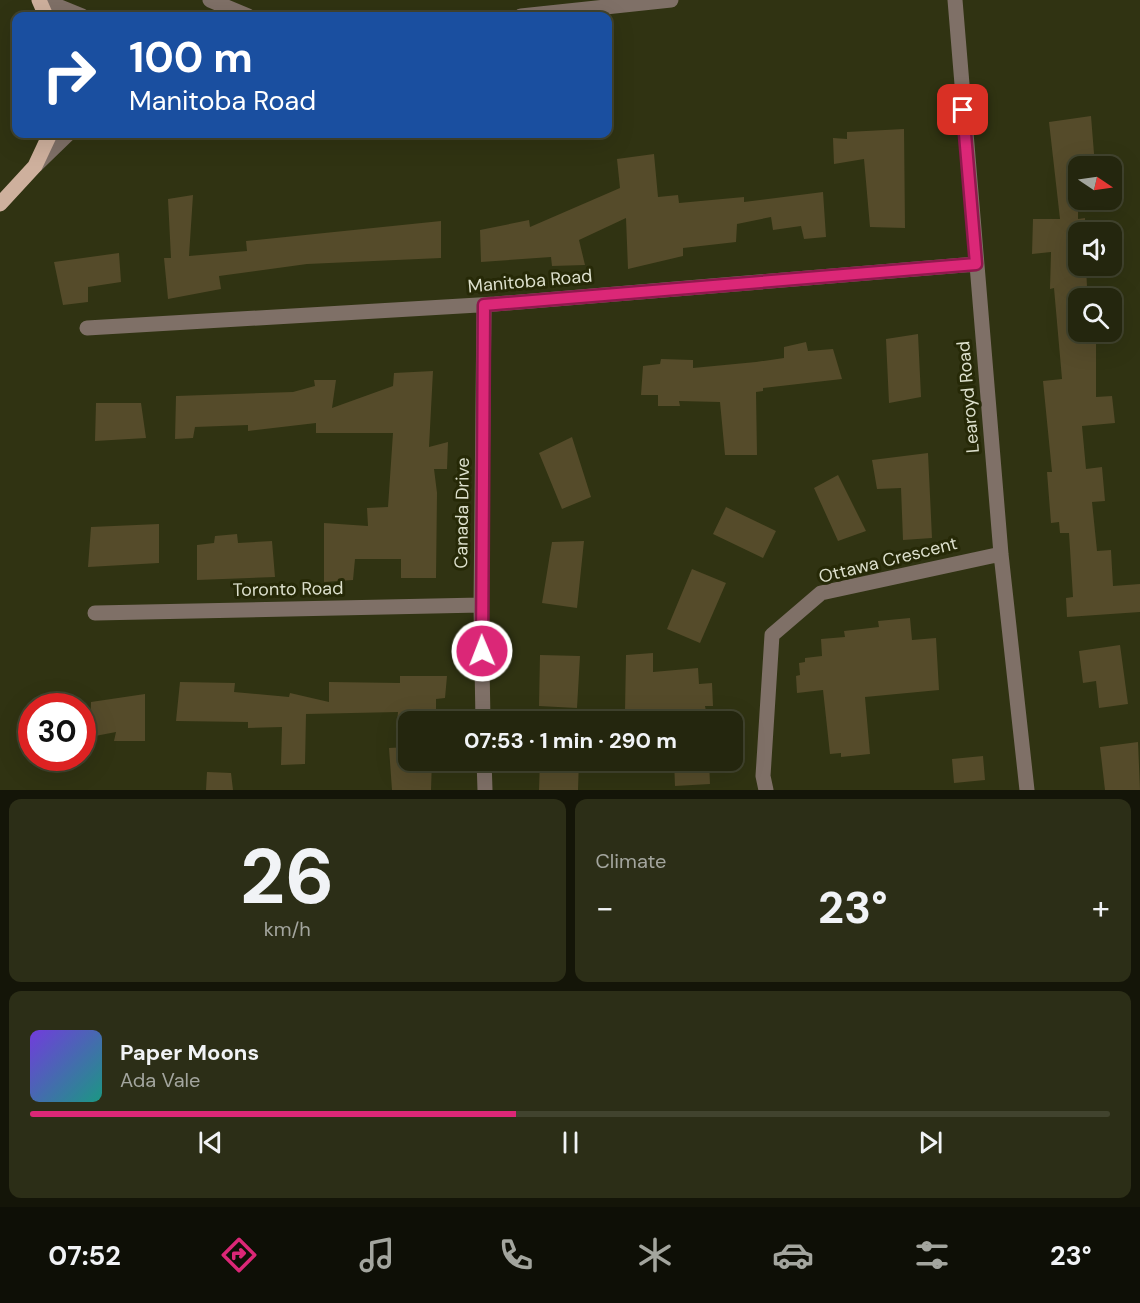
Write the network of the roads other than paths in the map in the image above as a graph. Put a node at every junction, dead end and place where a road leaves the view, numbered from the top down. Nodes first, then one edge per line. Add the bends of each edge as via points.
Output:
1 (43, 0) edge
2 (210, 0) edge
3 (671, 0) edge
4 (955, 0) edge
5 (72, 12) edge
6 (238, 12) edge
7 (558, 12) edge
8 (48, 138) edge
9 (64, 138) edge
10 (35, 166) junction
11 (0, 204) edge
12 (976, 264) junction
13 (484, 305) junction
14 (87, 328) dead end
15 (1002, 554) junction
16 (481, 605) junction
17 (95, 613) dead end
18 (483, 711) edge
19 (484, 771) edge
20 (485, 790) edge
21 (766, 790) edge
22 (1027, 790) edge

1 - 5 street
2 - 6 street
3 - 7 street
4 - 12 street, Learoyd Road
8 - 10 main road
9 - 10 street
10 - 11 main road
12 - 13 street, Manitoba Road
12 - 15 street, Learoyd Road
13 - 14 street, Manitoba Road
13 - 16 street, Canada Drive
15 - 21 street, Ottawa Crescent via 821,593 772,635
15 - 22 street, Learoyd Road
16 - 17 street, Toronto Road
16 - 18 street, Canada Drive
19 - 20 street

